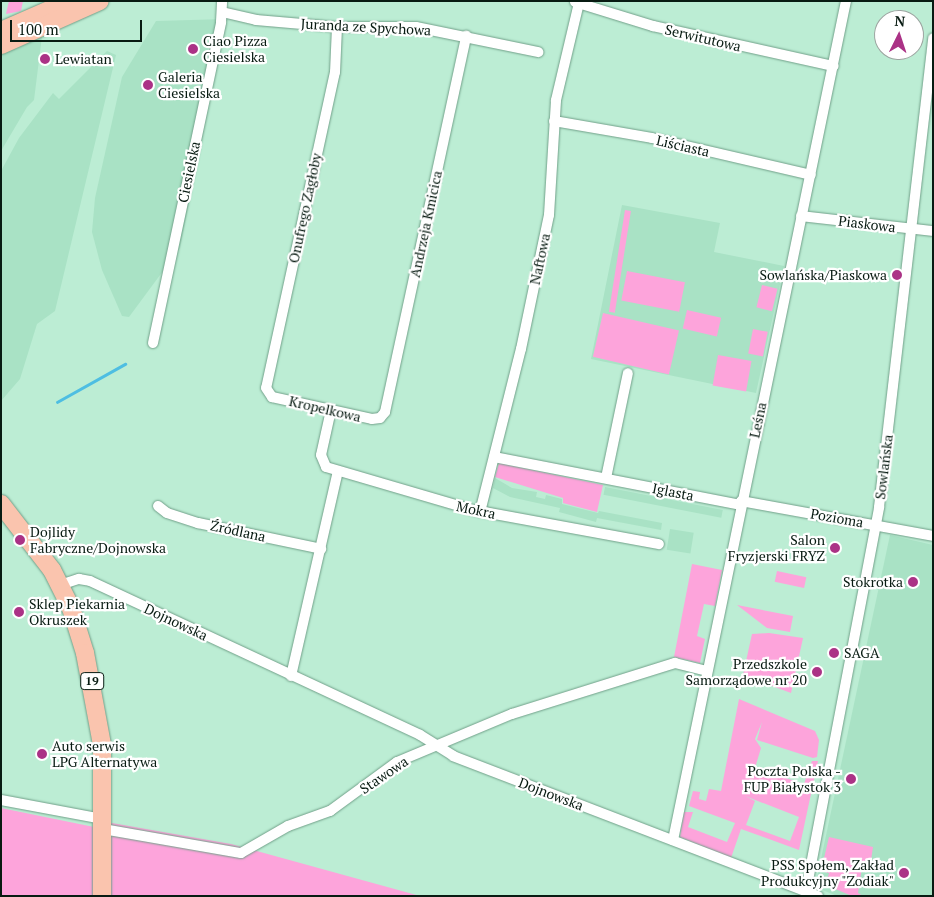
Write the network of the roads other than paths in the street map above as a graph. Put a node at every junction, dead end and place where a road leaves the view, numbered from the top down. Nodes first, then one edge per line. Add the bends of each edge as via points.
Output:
1 (70, 1) edge
2 (100, 1) edge
3 (222, 1) edge
4 (846, 1) edge
5 (576, 2) edge
6 (41, 7) edge
7 (222, 12) junction
8 (337, 27) junction
9 (1, 31) edge
10 (466, 36) junction
11 (933, 38) edge
12 (1, 44) edge
13 (538, 52) dead end
14 (834, 66) junction
15 (554, 121) junction
16 (811, 175) junction
17 (802, 216) junction
18 (911, 229) junction
19 (933, 231) edge
20 (153, 343) dead end
21 (628, 373) dead end
22 (266, 388) joint
23 (331, 410) junction
24 (385, 412) joint
25 (494, 457) junction
26 (338, 471) junction
27 (606, 478) junction
28 (740, 503) junction
29 (1, 504) edge
30 (158, 506) dead end
31 (480, 512) junction
32 (876, 525) junction
33 (933, 536) edge
34 (659, 544) dead end
35 (321, 549) junction
36 (60, 585) junction
37 (706, 671) junction
38 (291, 676) junction
39 (435, 746) junction
40 (1, 800) edge
41 (103, 824) junction
42 (673, 840) junction
43 (806, 891) junction
44 (102, 896) edge
45 (818, 896) edge

1 - 6 highway
2 - 12 highway
3 - 7 street, Ciesielska
4 - 14 street, Leśna
5 - 14 street, Serwitutowa via 683,33
5 - 15 street, Naftowa
6 - 9 highway
7 - 8 street, Juranda ze Spychowa via 256,20
7 - 20 street, Ciesielska
8 - 10 street, Juranda ze Spychowa via 416,27
8 - 22 street, Onufrego Zagłoby via 335,72
10 - 13 street, Juranda ze Spychowa
10 - 24 street, Andrzeja Kmicica
11 - 18 street, Sowlańska
14 - 16 street, Leśna
15 - 16 street, Liściasta via 652,138
15 - 25 street, Naftowa via 549,215
16 - 17 street, Leśna
17 - 18 street, Piaskowa
17 - 28 street, Leśna
18 - 19 street, Piaskowa
18 - 32 street, Sowlańska
21 - 27 street
22 - 23 street, Kropelkowa via 272,397
23 - 24 street, Kropelkowa via 372,419 380,418
23 - 26 street via 323,464
25 - 27 street, Iglasta
25 - 31 street, Naftowa
26 - 31 street, Mokra
26 - 35 street
27 - 28 street, Iglasta
28 - 32 street, Pozioma
28 - 37 street, Leśna
29 - 36 highway, 19 via 27,535
30 - 35 street, Źródlana via 167,513 198,523
31 - 34 street, Mokra
32 - 33 street, Pozioma
32 - 43 street, Sowlańska
35 - 38 street
36 - 38 street, Dojnowska via 90,581
36 - 41 highway, 19 via 78,626 97,706 103,756
37 - 39 street, Stawowa via 675,663 512,714
37 - 42 street, Leśna
38 - 39 street, Dojnowska
39 - 41 street, Stawowa via 397,762 330,811 288,826 241,853
39 - 42 street, Dojnowska via 453,756
40 - 41 street, Stawowa
41 - 44 highway, 19
42 - 43 street, Dojnowska
43 - 45 street, Dojnowska

